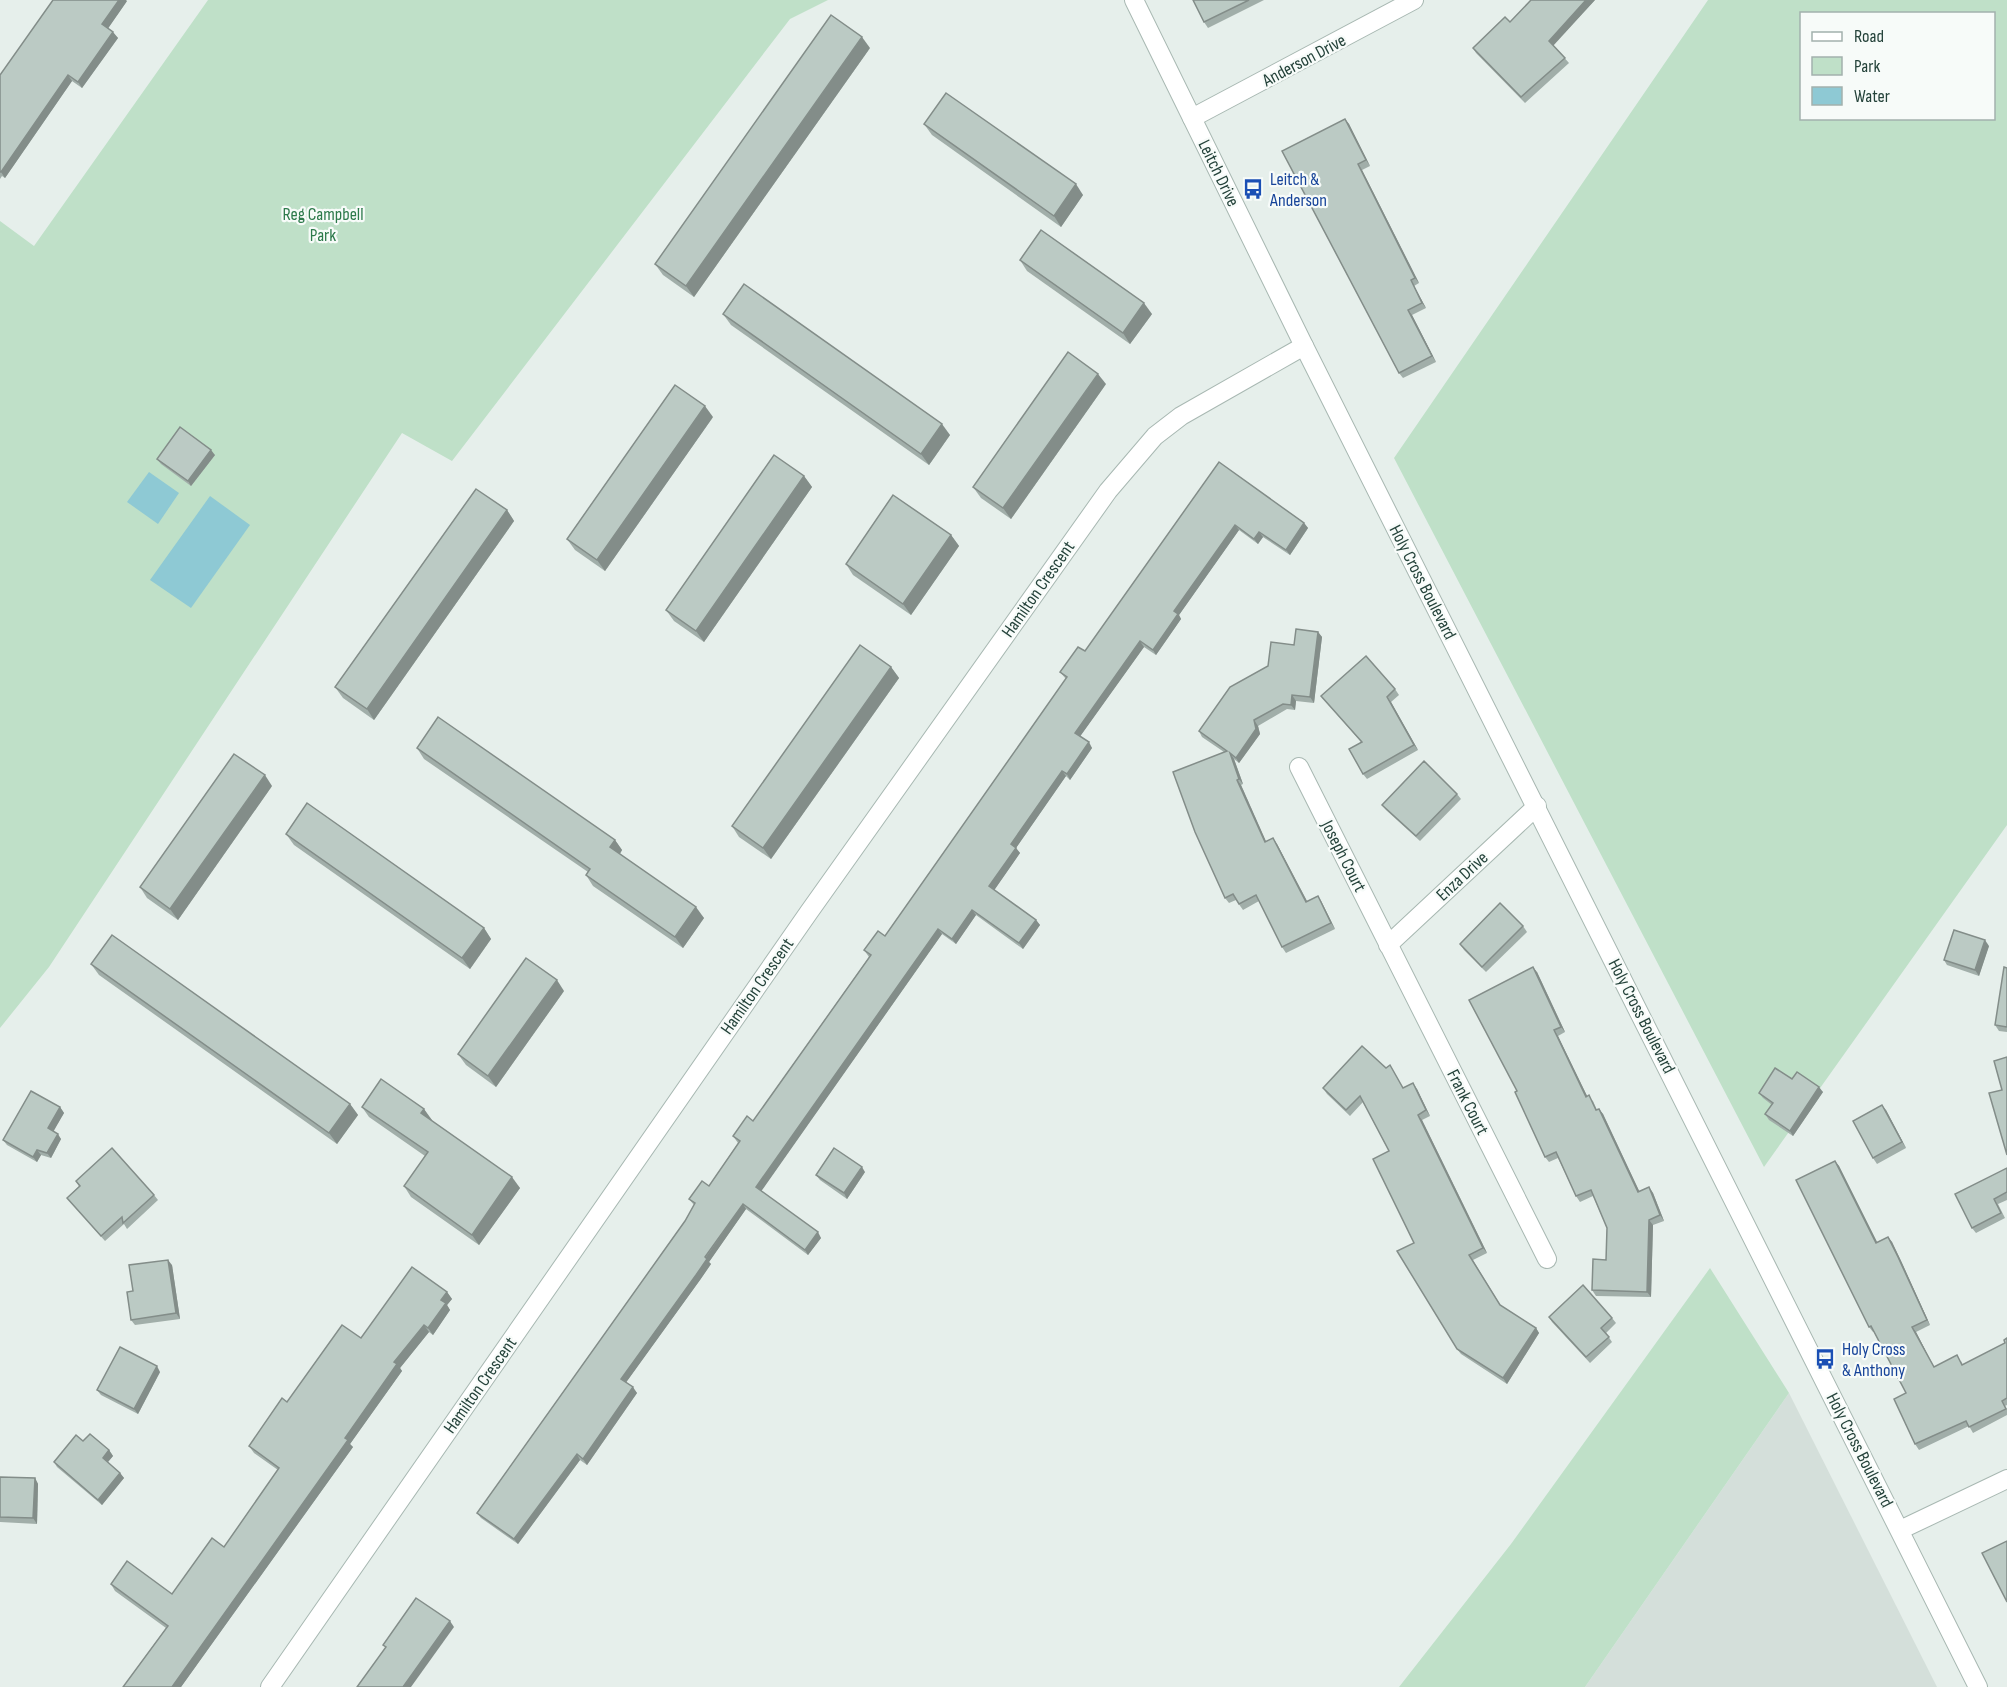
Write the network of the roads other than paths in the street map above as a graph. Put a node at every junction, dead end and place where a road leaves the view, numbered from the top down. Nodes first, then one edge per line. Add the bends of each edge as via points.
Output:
1 (1134, 0) edge
2 (1414, 0) edge
3 (1192, 118) junction
4 (1304, 346) junction
5 (1299, 767) dead end
6 (1537, 806) junction
7 (1388, 945) junction
8 (1547, 1259) dead end
9 (2007, 1479) edge
10 (1900, 1530) junction
11 (270, 1687) edge
12 (1978, 1687) edge

1 - 3 street, Leitch Drive
2 - 3 street, Anderson Drive
3 - 4 street, Leitch Drive
4 - 6 street, Holy Cross Boulevard
4 - 11 street, Hamilton Crescent via 1181,416 1155,436 1107,491
5 - 7 street, Joseph Court
6 - 7 street, Enza Drive
6 - 10 street, Holy Cross Boulevard
7 - 8 street, Frank Court
9 - 10 street
10 - 12 street, Holy Cross Boulevard

